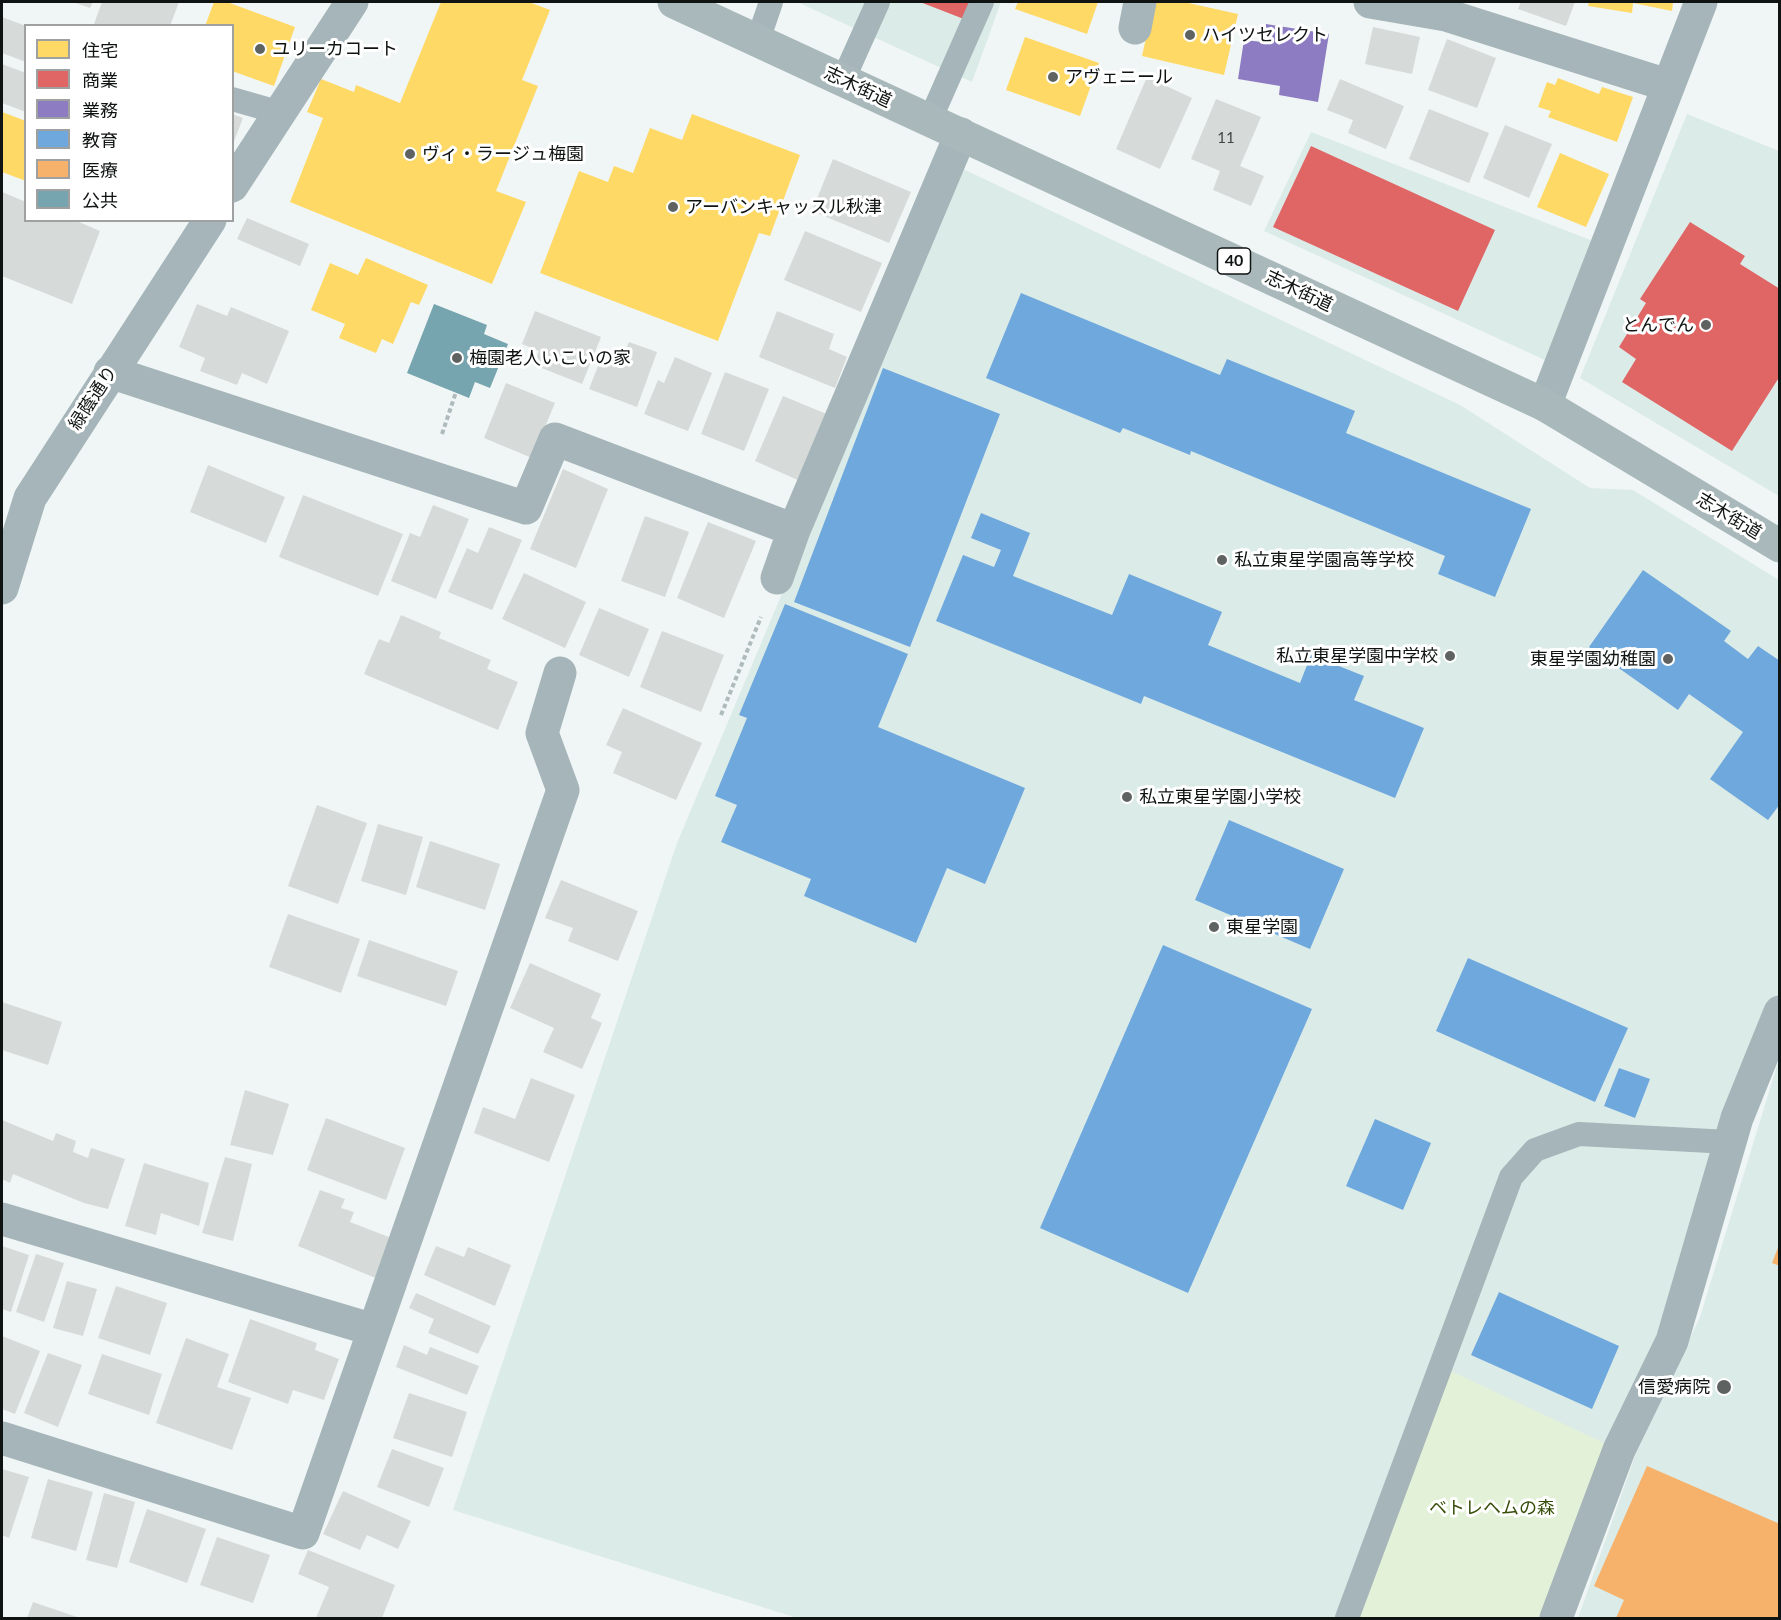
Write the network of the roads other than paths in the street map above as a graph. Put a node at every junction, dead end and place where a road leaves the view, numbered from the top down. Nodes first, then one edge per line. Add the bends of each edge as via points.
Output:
1 (352, 2) edge
2 (674, 2) edge
3 (771, 2) edge
4 (878, 2) edge
5 (982, 2) edge
6 (1370, 2) edge
7 (1701, 2) edge
8 (758, 40) junction
9 (843, 80) junction
10 (1667, 85) junction
11 (234, 100) edge
12 (281, 113) junction
13 (930, 120) junction
14 (961, 134) junction
15 (234, 183) edge
16 (209, 222) edge
17 (110, 372) junction
18 (1545, 405) junction
19 (794, 530) junction
20 (1779, 546) edge
21 (777, 578) road end
22 (2, 588) edge
23 (560, 673) dead end
24 (1779, 1012) edge
25 (1729, 1142) junction
26 (2, 1219) edge
27 (374, 1330) junction
28 (2, 1438) edge
29 (1347, 1618) edge
30 (1557, 1618) edge

1 - 12 street
2 - 8 main road, 志木街道 / 40
3 - 8 lane
4 - 9 lane
5 - 13 lane
6 - 10 street via 1446,15
7 - 10 street
8 - 9 main road, 志木街道 / 40
9 - 13 main road, 志木街道 / 40
10 - 18 street
11 - 12 lane
12 - 15 street
13 - 14 main road, 志木街道 / 40
14 - 18 main road, 志木街道 / 40
14 - 19 street
16 - 17 street, 緑蔭通り
17 - 19 street via 526,508 555,439
17 - 22 street, 緑蔭通り via 30,498
18 - 20 main road, 志木街道 / 40
19 - 21 street
23 - 27 street via 542,734 563,790
24 - 25 street
25 - 29 lane via 1579,1134 1535,1150 1511,1177
25 - 30 street via 1672,1341 1619,1450
26 - 27 street
27 - 28 street via 303,1533

